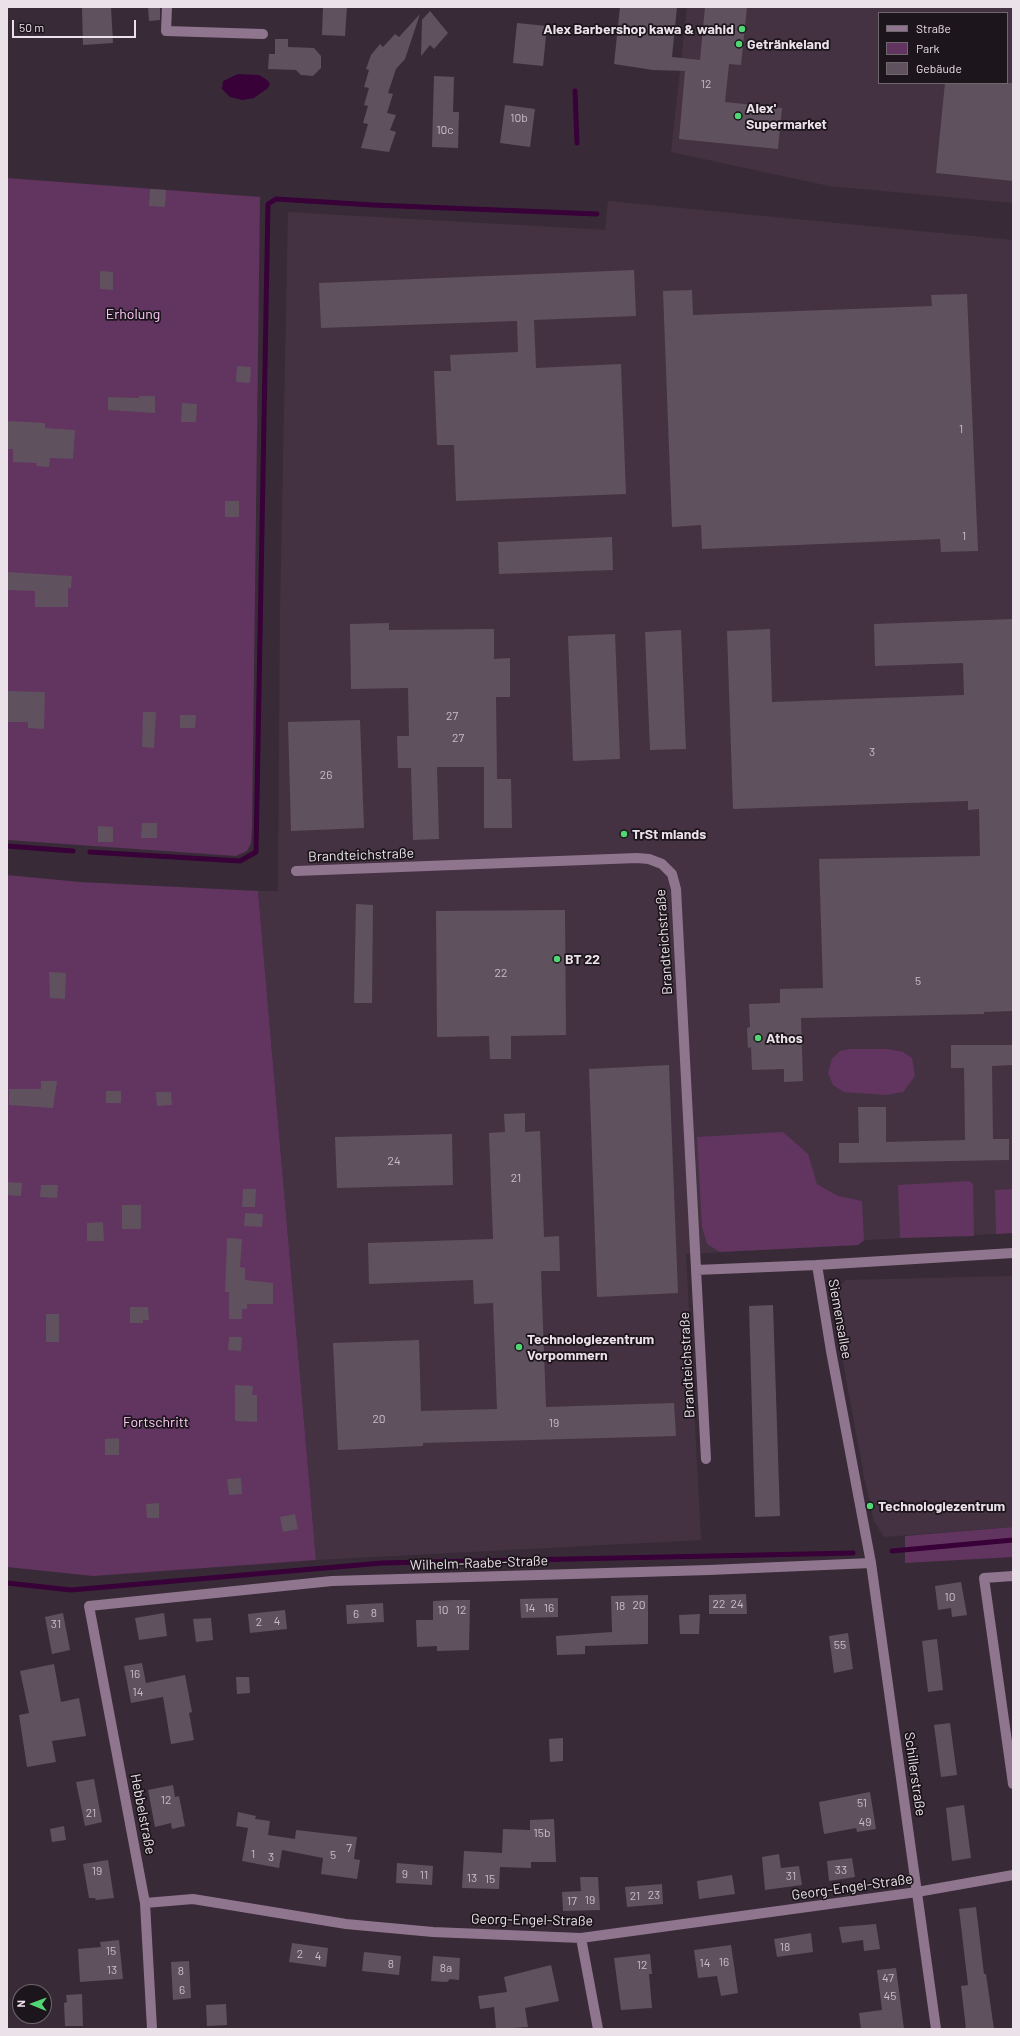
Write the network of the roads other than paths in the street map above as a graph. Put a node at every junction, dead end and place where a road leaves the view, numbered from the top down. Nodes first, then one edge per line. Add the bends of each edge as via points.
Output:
1 (167, 7) edge
2 (263, 34) dead end
3 (296, 871) dead end
4 (1013, 1254) edge
5 (817, 1265) junction
6 (696, 1270) junction
7 (706, 1459) dead end
8 (862, 1523) joint
9 (871, 1563) junction
10 (1013, 1576) edge
11 (89, 1606) joint
12 (1013, 1784) edge
13 (1013, 1875) edge
14 (917, 1892) junction
15 (145, 1903) junction
16 (581, 1938) junction
17 (152, 2029) edge
18 (598, 2029) edge
19 (936, 2029) edge

1 - 2 street via 166,31
3 - 6 street, Brandteichstraße via 637,858 662,864 672,874 676,897
4 - 5 street, Siemensallee
5 - 6 street
5 - 8 street, Siemensallee
6 - 7 street, Brandteichstraße
8 - 9 street, Schillerstraße
9 - 11 street, Wilhelm-Raabe-Straße via 332,1581
9 - 14 street, Schillerstraße
10 - 12 street via 984,1578
11 - 15 street, Hebbelstraße
13 - 14 street, Georg-Engel-Straße
14 - 16 street, Georg-Engel-Straße
14 - 19 street, Schillerstraße
15 - 16 street, Georg-Engel-Straße via 193,1899 346,1924 433,1932
15 - 17 street, Hebbelstraße
16 - 18 street

